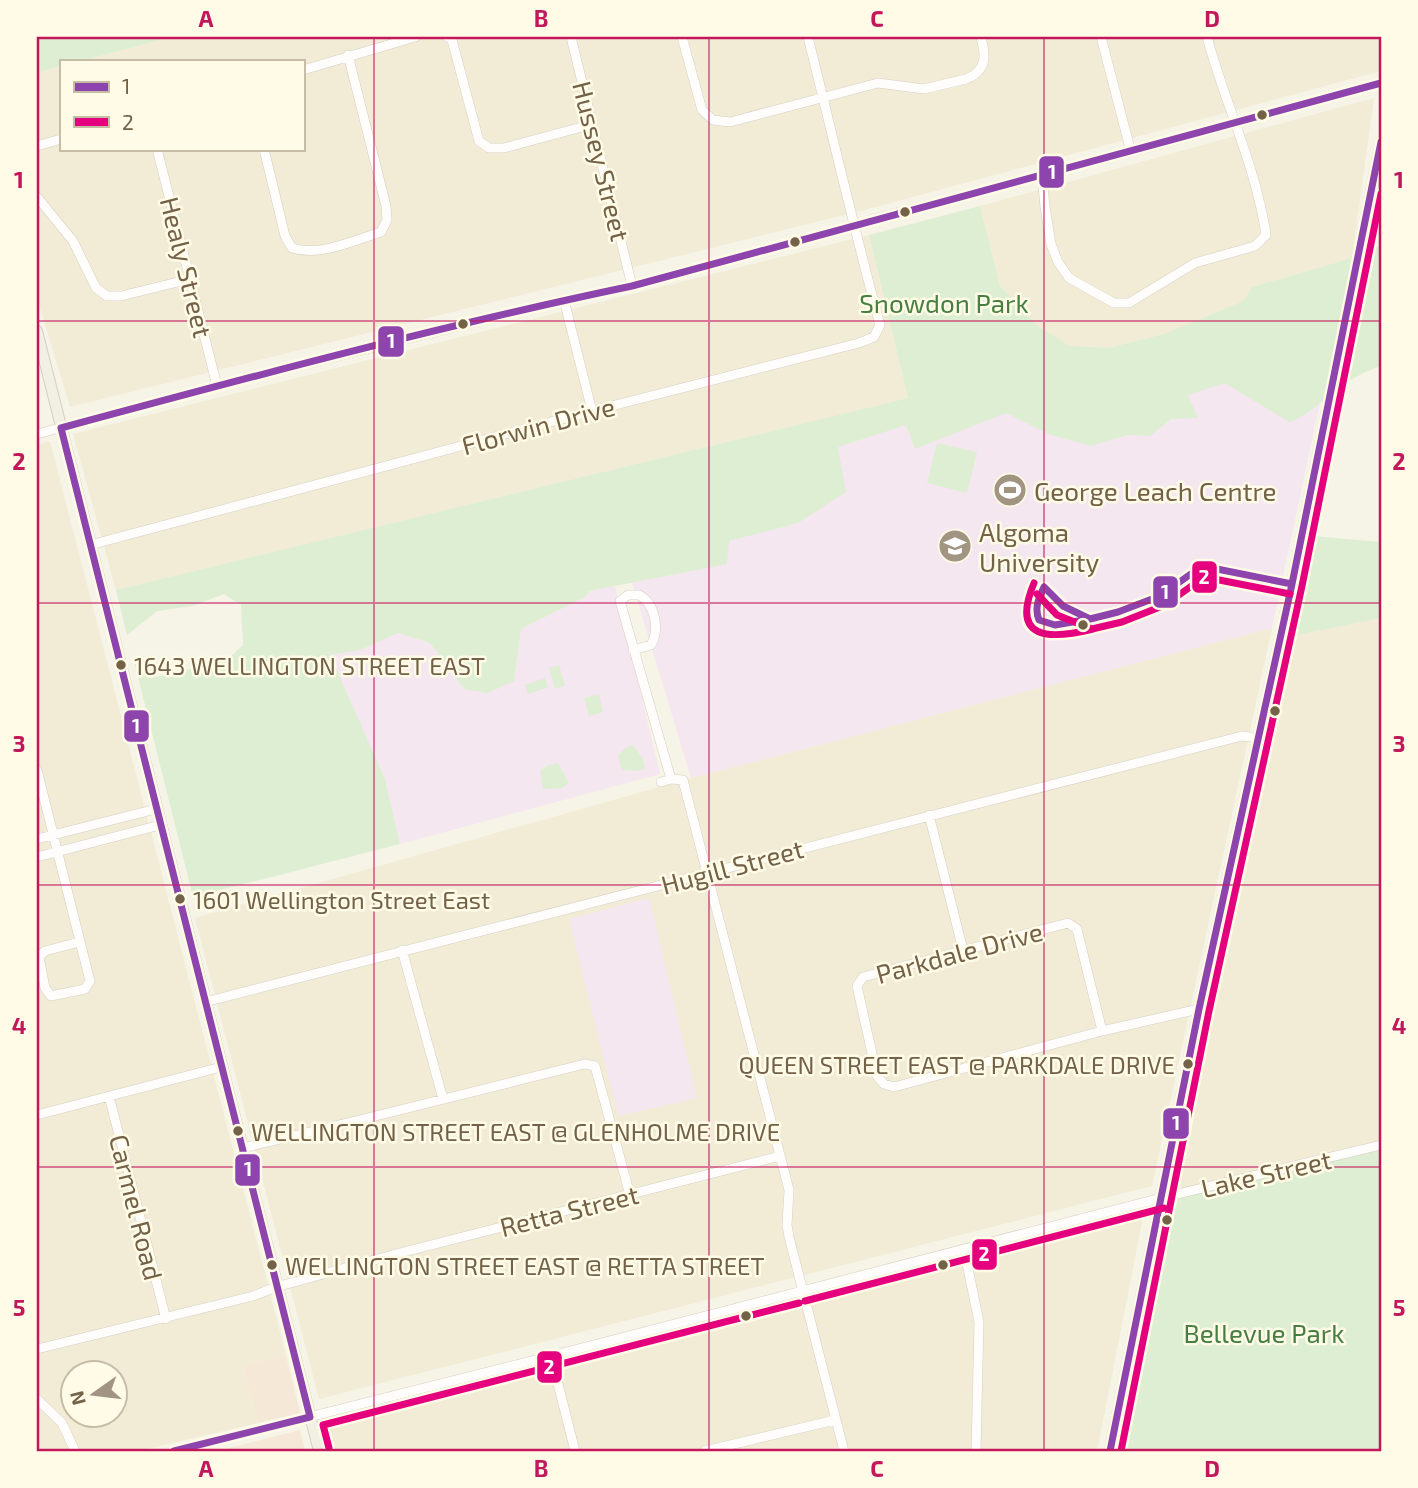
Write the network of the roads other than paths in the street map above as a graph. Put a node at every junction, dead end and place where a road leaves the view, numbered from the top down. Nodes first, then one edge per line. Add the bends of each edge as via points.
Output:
1 (415, 37) edge
2 (447, 37) edge
3 (571, 37) edge
4 (682, 37) edge
5 (808, 37) edge
6 (981, 37) edge
7 (1101, 37) edge
8 (1208, 37) edge
9 (348, 55) junction
10 (304, 70) edge
11 (1381, 83) edge
12 (823, 96) junction
13 (1235, 123) junction
14 (593, 124) junction
15 (60, 139) edge
16 (1381, 142) edge
17 (37, 146) edge
18 (157, 150) edge
19 (264, 150) edge
20 (1131, 152) junction
21 (1042, 175) junction
22 (37, 197) edge
23 (1381, 207) edge
24 (1366, 211) junction
25 (853, 226) junction
26 (190, 279) junction
27 (632, 286) junction
28 (564, 300) junction
29 (37, 331) edge
30 (217, 386) junction
31 (592, 411) junction
32 (61, 428) junction
33 (37, 434) edge
34 (90, 545) junction
35 (633, 650) junction
36 (1259, 738) junction
37 (37, 770) edge
38 (156, 809) junction
39 (929, 815) junction
40 (160, 825) junction
41 (53, 835) junction
42 (37, 839) edge
43 (57, 852) junction
44 (37, 857) edge
45 (706, 874) junction
46 (79, 942) junction
47 (402, 950) junction
48 (963, 950) junction
49 (205, 1002) junction
50 (1199, 1009) junction
51 (1102, 1031) junction
52 (221, 1067) junction
53 (109, 1096) junction
54 (443, 1098) junction
55 (37, 1115) edge
56 (1381, 1146) edge
57 (242, 1148) junction
58 (780, 1156) junction
59 (630, 1195) junction
60 (1161, 1198) junction
61 (964, 1249) junction
62 (276, 1287) junction
63 (802, 1291) junction
64 (166, 1318) junction
65 (37, 1349) edge
66 (551, 1356) junction
67 (37, 1399) edge
68 (310, 1417) junction
69 (835, 1420) junction
70 (75, 1451) edge
71 (174, 1451) edge
72 (319, 1451) edge
73 (575, 1451) edge
74 (705, 1451) edge
75 (844, 1451) edge
76 (976, 1451) edge
77 (1110, 1451) edge

1 - 9 street
2 - 14 street via 452,40 480,141 489,148
3 - 14 street, Hussey Street
4 - 12 street via 702,110 713,120 730,122
5 - 12 street, Florwin Drive
6 - 12 street via 983,66 973,77 924,89 878,83
7 - 20 street
8 - 13 street
9 - 10 street
9 - 19 street via 386,206 387,220 381,232 332,247 303,252 292,248
11 - 13 street
12 - 25 street, Florwin Drive
13 - 20 street
13 - 21 street via 1261,202 1266,235 1255,246 1176,272 1129,303 1114,303 1069,278 1058,262 1051,244
14 - 27 street, Hussey Street
15 - 17 street
16 - 24 main road
18 - 26 street, Healy Street
20 - 21 street
21 - 25 street
22 - 26 street via 73,240 96,288 107,296
23 - 24 street
24 - 36 main road
25 - 27 street
25 - 31 street, Florwin Drive via 880,325 874,337
26 - 30 street, Healy Street
27 - 28 street
28 - 30 street
28 - 31 street
29 - 32 main road
30 - 32 street
31 - 34 street, Florwin Drive
32 - 33 street
32 - 34 main road
34 - 38 main road
35 - 35 street via 620,601 639,595 650,604 656,634 651,645
35 - 45 street via 666,781 683,780
36 - 39 street, Hugill Street via 1242,736
36 - 50 main road
37 - 41 street
38 - 40 main road
38 - 41 street
39 - 45 street, Hugill Street
39 - 48 street
40 - 43 street
40 - 49 main road
41 - 42 street
41 - 43 street
43 - 44 street
43 - 46 street
45 - 47 street, Hugill Street
45 - 58 street
46 - 46 street via 45,951 39,957 51,996 85,989 90,981
47 - 49 street, Hugill Street
47 - 54 street
48 - 51 street, Parkdale Drive via 1068,923 1077,929
48 - 51 street, Parkdale Drive via 863,977 857,986 877,1076 884,1084 894,1087
49 - 52 main road
50 - 51 street, Parkdale Drive
50 - 60 main road
52 - 53 street
52 - 57 main road
53 - 55 street
53 - 64 street, Carmel Road
54 - 57 street
54 - 59 street via 585,1064 595,1066
56 - 60 street, Lake Street
57 - 62 main road
58 - 59 street, Retta Street
58 - 63 street via 789,1190 787,1225
59 - 62 street, Retta Street
60 - 61 street, Lake Street
60 - 77 main road
61 - 63 street, Lake Street
61 - 76 street via 979,1322
62 - 64 street, Retta Street
62 - 68 main road
63 - 66 street, Lake Street
63 - 69 street
64 - 65 street, Retta Street
66 - 68 street, Lake Street
66 - 73 street
67 - 70 street via 62,1423
68 - 71 street, Lake Street
68 - 72 main road
69 - 74 street
69 - 75 street

